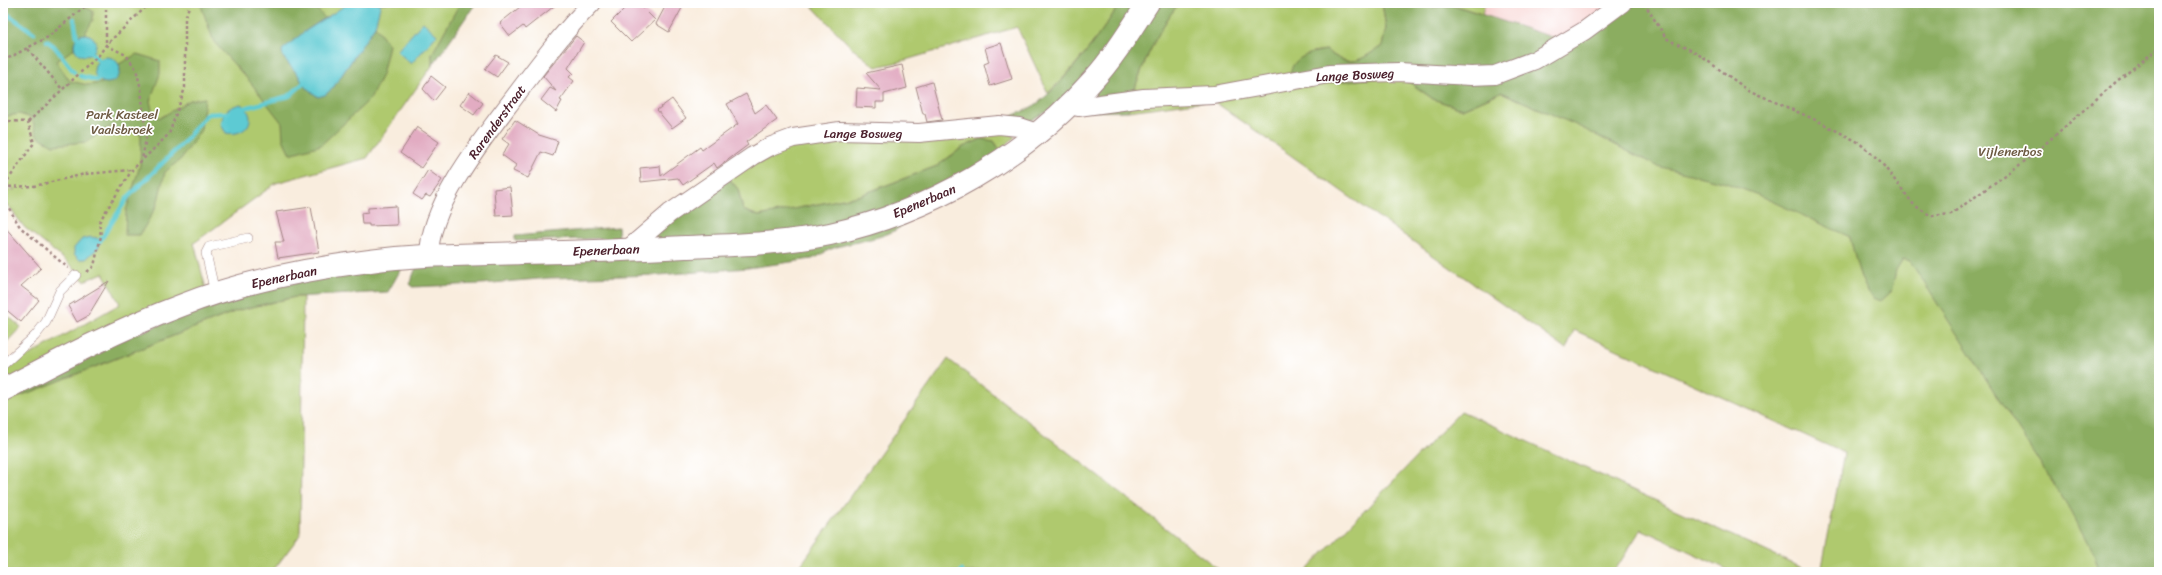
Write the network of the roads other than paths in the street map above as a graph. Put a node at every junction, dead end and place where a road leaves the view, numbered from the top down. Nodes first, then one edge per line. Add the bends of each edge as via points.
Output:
1 (592, 3) edge
2 (1148, 3) edge
3 (1622, 3) edge
4 (1072, 102) junction
5 (1037, 133) junction
6 (248, 238) dead end
7 (628, 249) junction
8 (429, 256) junction
9 (80, 275) road end
10 (215, 294) junction
11 (3, 365) edge
12 (3, 390) edge

1 - 8 street, Rarenderstraat via 553,47 471,156 439,212
2 - 4 street, Epenerbaan via 1108,61
3 - 4 street, Lange Bosweg via 1535,60 1495,75 1458,76 1399,72 1329,74 1214,95 1144,98 1088,107 1078,107
4 - 5 street, Epenerbaan
5 - 7 street, Epenerbaan via 1000,161 956,188 909,209 858,226 771,243
5 - 7 street, Lange Bosweg via 1020,127 999,126 920,133 840,131 793,138 769,147 741,165 670,213
6 - 10 lane via 209,247 206,254
7 - 8 street, Epenerbaan
8 - 10 street, Epenerbaan via 337,265 281,276
9 - 11 lane via 60,291 46,322 35,336
10 - 12 street, Epenerbaan via 143,321

